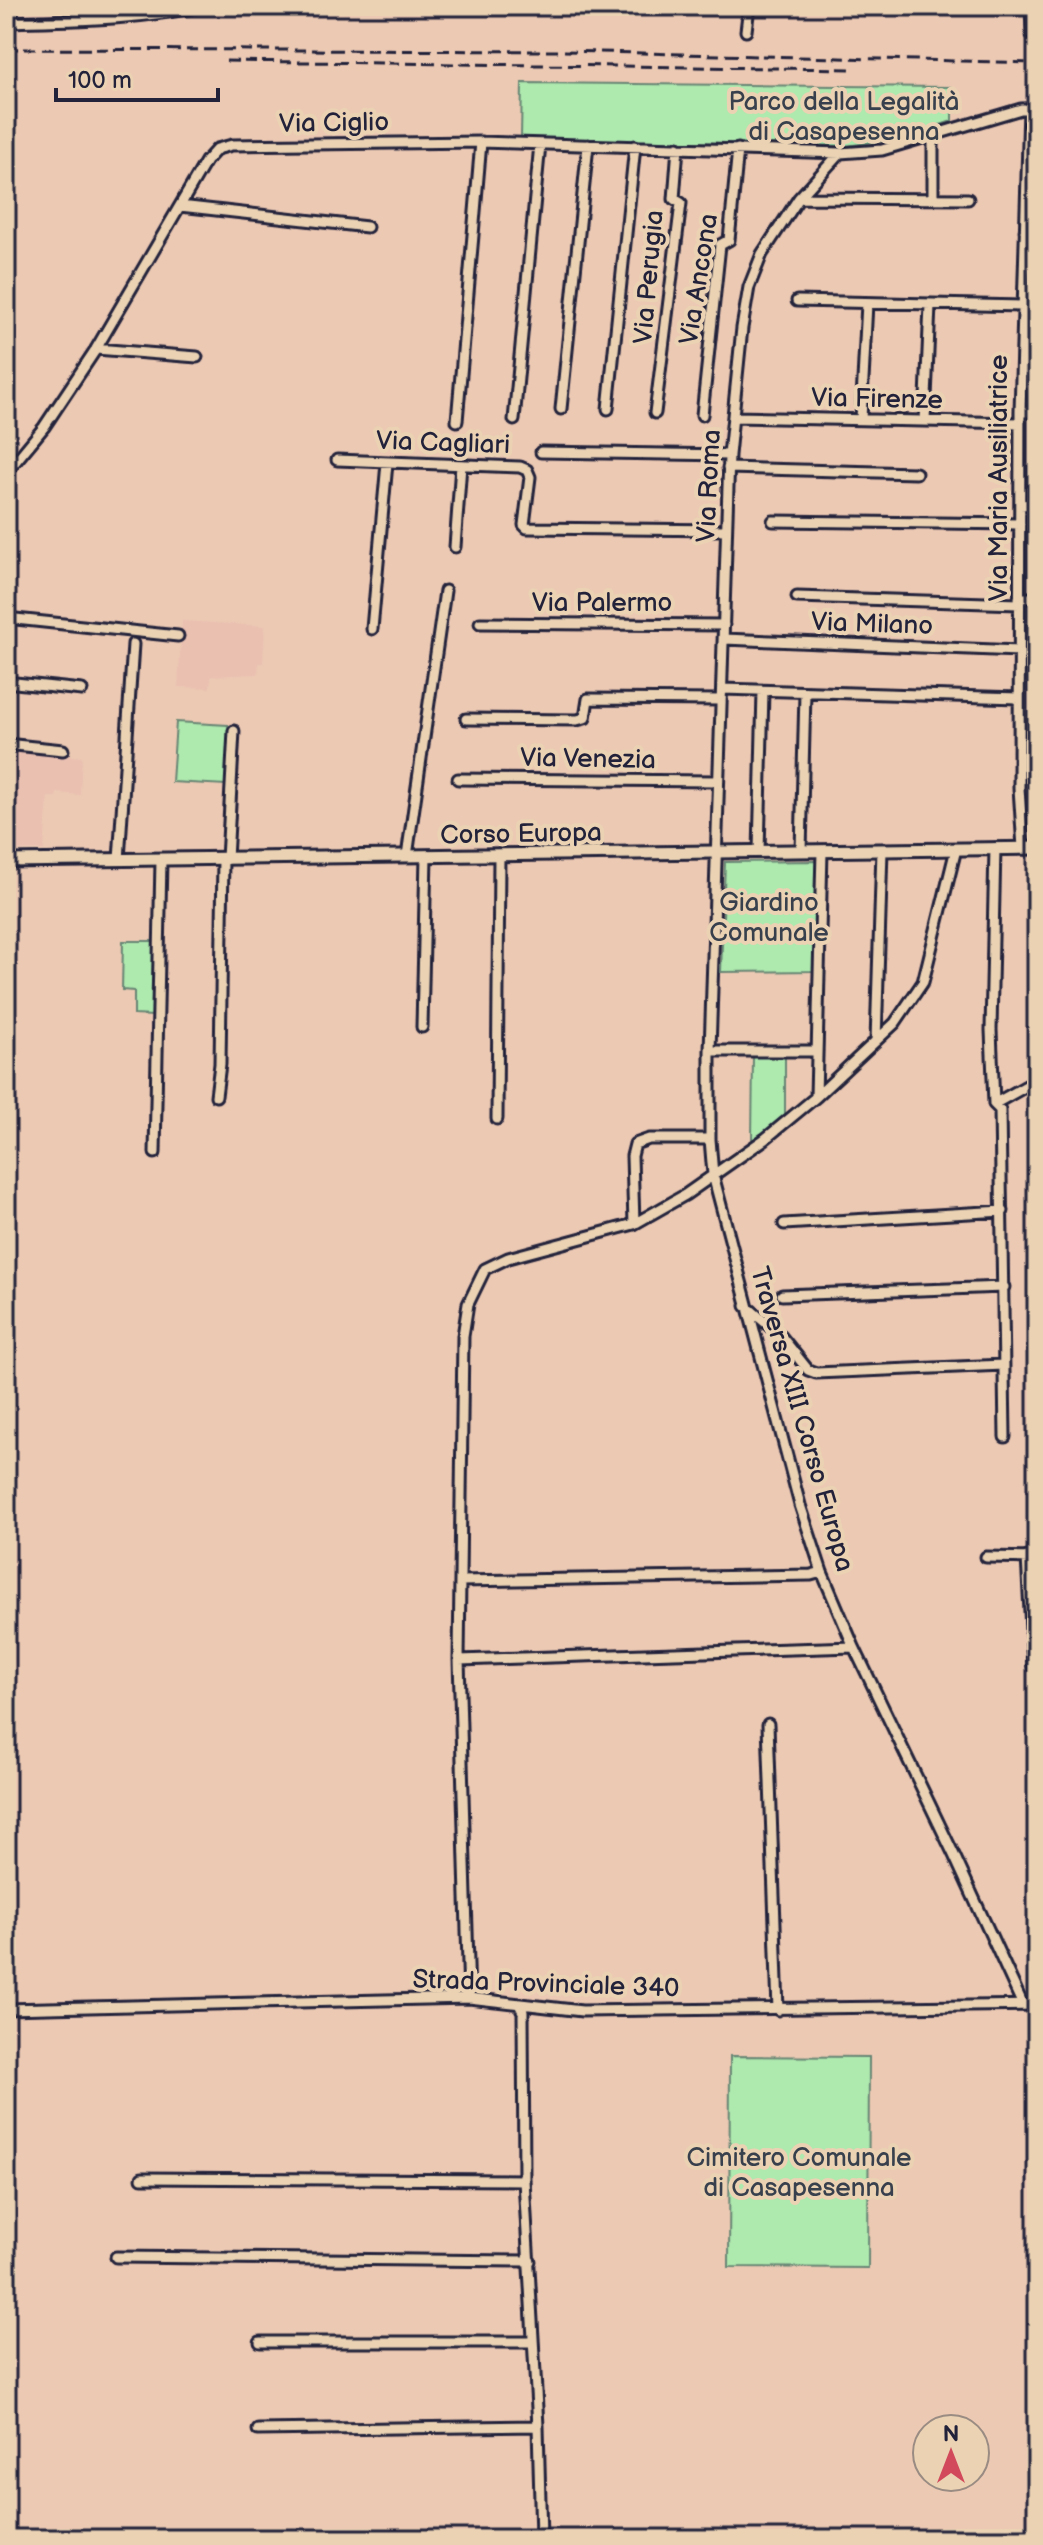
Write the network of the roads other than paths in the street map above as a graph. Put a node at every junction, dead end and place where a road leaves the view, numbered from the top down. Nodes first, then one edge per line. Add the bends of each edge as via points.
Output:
1 (203, 6) edge
2 (749, 6) edge
3 (1031, 6) edge
4 (171, 9) edge
5 (6, 22) edge
6 (746, 31) dead end
7 (1032, 35) dead end
8 (1033, 108) edge
9 (933, 134) junction
10 (481, 142) junction
11 (540, 144) junction
12 (588, 145) junction
13 (635, 146) junction
14 (678, 147) junction
15 (738, 149) junction
16 (840, 153) junction
17 (799, 198) junction
18 (933, 199) junction
19 (968, 199) dead end
20 (180, 206) junction
21 (367, 227) dead end
22 (1025, 231) junction
23 (1037, 232) edge
24 (797, 301) dead end
25 (867, 303) junction
26 (930, 305) junction
27 (1023, 306) junction
28 (96, 349) junction
29 (197, 357) dead end
30 (561, 409) dead end
31 (608, 409) dead end
32 (1037, 412) edge
33 (655, 413) dead end
34 (702, 415) dead end
35 (734, 417) junction
36 (1020, 418) junction
37 (861, 419) junction
38 (514, 420) dead end
39 (457, 421) dead end
40 (925, 421) junction
41 (541, 452) dead end
42 (729, 455) junction
43 (337, 460) dead end
44 (387, 463) junction
45 (461, 465) junction
46 (728, 468) junction
47 (6, 473) edge
48 (916, 473) dead end
49 (1037, 504) edge
50 (1020, 505) junction
51 (773, 521) dead end
52 (1020, 524) junction
53 (726, 530) junction
54 (455, 547) dead end
55 (445, 591) dead end
56 (797, 597) dead end
57 (1037, 598) edge
58 (1019, 601) junction
59 (6, 618) edge
60 (480, 623) dead end
61 (724, 625) junction
62 (372, 629) dead end
63 (178, 636) dead end
64 (724, 639) junction
65 (133, 644) dead end
66 (1019, 651) junction
67 (6, 682) edge
68 (82, 690) dead end
69 (763, 691) junction
70 (805, 693) junction
71 (722, 694) junction
72 (1019, 698) junction
73 (466, 719) dead end
74 (234, 731) dead end
75 (6, 744) edge
76 (63, 750) dead end
77 (458, 779) dead end
78 (718, 781) junction
79 (995, 848) junction
80 (1023, 848) junction
81 (1037, 848) edge
82 (956, 849) junction
83 (882, 850) junction
84 (801, 851) junction
85 (822, 851) junction
86 (715, 852) junction
87 (759, 852) junction
88 (499, 855) junction
89 (407, 856) junction
90 (426, 856) junction
91 (225, 859) junction
92 (119, 860) junction
93 (161, 860) junction
94 (6, 861) edge
95 (422, 1027) dead end
96 (876, 1041) junction
97 (710, 1051) junction
98 (817, 1051) junction
99 (1037, 1080) edge
100 (216, 1096) dead end
101 (816, 1097) junction
102 (994, 1104) junction
103 (497, 1119) dead end
104 (710, 1139) junction
105 (155, 1153) dead end
106 (713, 1175) junction
107 (1003, 1211) junction
108 (634, 1224) junction
109 (784, 1224) dead end
110 (1004, 1287) junction
111 (782, 1295) dead end
112 (746, 1306) junction
113 (1004, 1365) junction
114 (1005, 1437) dead end
115 (986, 1557) dead end
116 (1032, 1558) edge
117 (822, 1572) junction
118 (460, 1581) junction
119 (854, 1647) junction
120 (459, 1660) junction
121 (1033, 1666) dead end
122 (768, 1724) dead end
123 (469, 1998) junction
124 (1023, 2005) junction
125 (1037, 2005) edge
126 (520, 2006) junction
127 (6, 2009) edge
128 (778, 2010) junction
129 (142, 2178) dead end
130 (524, 2180) junction
131 (116, 2257) dead end
132 (530, 2261) junction
133 (260, 2342) dead end
134 (532, 2342) junction
135 (538, 2426) junction
136 (258, 2430) dead end
137 (541, 2539) edge

1 - 4 street
2 - 6 street
3 - 7 street
4 - 5 street
8 - 9 street, Via Ciglio
8 - 22 street, Via Maria Ausiliatrice
9 - 16 street, Via Ciglio via 882,150
9 - 18 street
10 - 11 street, Via Ciglio
10 - 20 street, Via Ciglio via 232,145 217,149 206,161
10 - 39 street
11 - 12 street, Via Ciglio
11 - 38 street
12 - 13 street, Via Ciglio
12 - 30 street
13 - 14 street, Via Ciglio
13 - 31 street
14 - 15 street, Via Ciglio
14 - 33 street, Via Perugia via 674,199 681,203
15 - 16 street, Via Ciglio
15 - 34 street, Via Ancona via 729,240 720,245
16 - 17 street, Via Roma
17 - 18 street
17 - 35 street, Via Roma via 762,254 749,287
18 - 19 street
20 - 21 street
20 - 28 street, Via Ciglio
22 - 23 street
22 - 27 street, Via Maria Ausiliatrice
24 - 25 street
25 - 26 street
25 - 37 street
26 - 27 street
26 - 40 street
27 - 36 street, Via Maria Ausiliatrice
28 - 29 street
28 - 47 street, Via Ciglio
32 - 36 street, Via Firenze
35 - 37 street, Via Firenze
35 - 42 street, Via Roma
36 - 40 street, Via Firenze
36 - 50 street, Via Maria Ausiliatrice
37 - 40 street, Via Firenze
41 - 42 street
42 - 46 street, Via Roma
43 - 44 street, Via Cagliari
44 - 45 street, Via Cagliari
44 - 62 street
45 - 53 street, Via Cagliari via 527,470 527,528
45 - 54 street
46 - 48 street
46 - 53 street, Via Roma
49 - 50 street
50 - 52 street, Via Maria Ausiliatrice
51 - 52 street
52 - 58 street, Via Maria Ausiliatrice
53 - 61 street, Via Roma
55 - 89 street
56 - 58 street
57 - 58 street
58 - 66 street, Via Maria Ausiliatrice
59 - 63 street
60 - 61 street, Via Palermo
61 - 64 street, Via Roma
64 - 66 street, Via Milano
64 - 71 street, Via Roma
65 - 92 street
66 - 72 street, Via Maria Ausiliatrice
67 - 68 street
69 - 70 street
69 - 71 street
69 - 87 street
70 - 72 street
70 - 84 street
71 - 73 street via 588,699 587,715 577,720
71 - 78 street, Via Roma
72 - 80 street, Via Maria Ausiliatrice
74 - 91 street
75 - 76 street
77 - 78 street, Via Venezia
78 - 86 street, Via Roma
79 - 80 street, Corso Europa
79 - 82 street, Corso Europa
79 - 102 street
80 - 81 street, Corso Europa
82 - 83 street, Corso Europa
82 - 96 street via 923,982
83 - 85 street, Corso Europa
83 - 96 street
84 - 85 street, Corso Europa
84 - 87 street, Corso Europa
85 - 98 street
86 - 87 street, Corso Europa
86 - 88 street, Corso Europa
86 - 97 street, Traversa XIII Corso Europa
88 - 90 street, Corso Europa
88 - 103 street
89 - 90 street, Corso Europa
89 - 91 street, Corso Europa
90 - 95 street
91 - 93 street, Corso Europa
91 - 100 street
92 - 93 street, Corso Europa
92 - 94 street, Corso Europa
93 - 105 street
96 - 101 street
97 - 98 street
97 - 104 street, Traversa XIII Corso Europa
98 - 101 street
99 - 102 street
101 - 106 street
102 - 107 street via 1000,1110
104 - 106 street, Traversa XIII Corso Europa
104 - 108 street via 649,1139 635,1144
106 - 108 street
106 - 112 street, Traversa XIII Corso Europa
107 - 109 street
107 - 110 street
108 - 118 street via 485,1269 468,1304 463,1336
110 - 111 street
110 - 113 street
112 - 113 street via 816,1373
112 - 117 street, Traversa XIII Corso Europa
113 - 114 street
115 - 116 street
116 - 121 street
117 - 118 street
117 - 119 street, Traversa XIII Corso Europa
118 - 120 street
119 - 120 street
119 - 124 street, Traversa XIII Corso Europa
120 - 123 street
122 - 128 street
123 - 126 street, Strada Provinciale 340
123 - 127 street, Strada Provinciale 340
124 - 125 street, Strada Provinciale 340
124 - 128 street, Strada Provinciale 340
126 - 128 street, Strada Provinciale 340 via 582,2011
126 - 130 street
129 - 130 street
130 - 132 street
131 - 132 street
132 - 134 street
133 - 134 street
134 - 135 street
135 - 136 street
135 - 137 street

